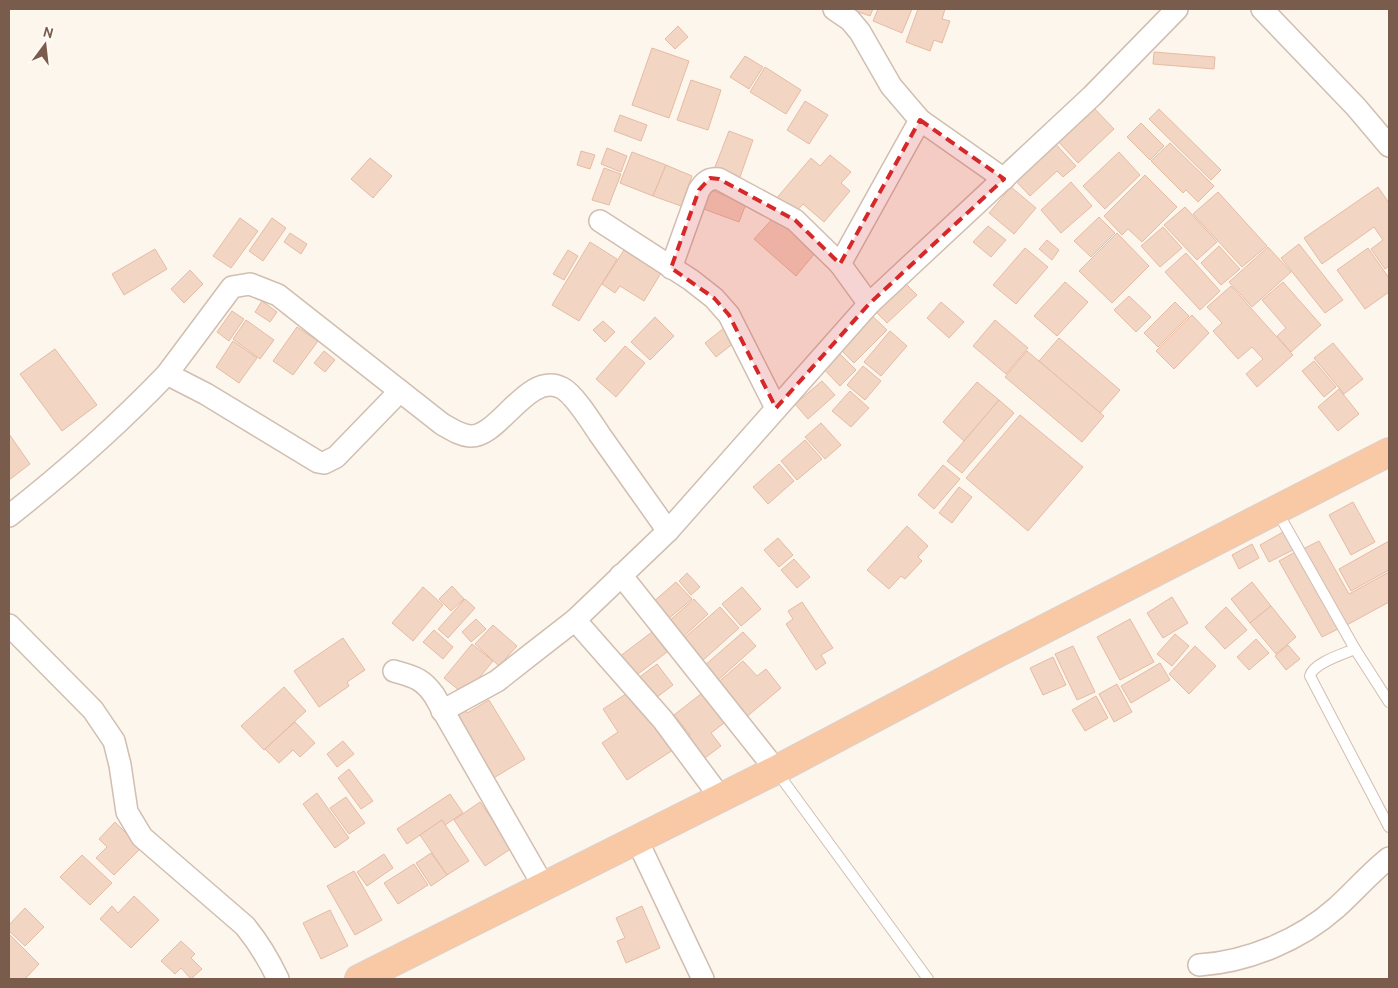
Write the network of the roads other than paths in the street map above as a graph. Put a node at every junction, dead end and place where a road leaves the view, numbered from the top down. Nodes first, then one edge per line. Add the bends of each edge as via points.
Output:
1 (834, 9) edge
2 (1177, 9) edge
3 (1262, 9) edge
4 (920, 120) junction
5 (1389, 146) edge
6 (1004, 179) junction
7 (600, 221) dead end
8 (840, 264) junction
9 (671, 268) junction
10 (869, 304) junction
11 (167, 374) junction
12 (400, 391) junction
13 (776, 408) junction
14 (1389, 452) edge
15 (1277, 510) junction
16 (9, 516) edge
17 (668, 531) junction
18 (621, 575) junction
19 (575, 620) junction
20 (9, 625) edge
21 (1355, 649) junction
22 (394, 671) dead end
23 (1389, 702) edge
24 (442, 711) junction
25 (776, 770) junction
26 (720, 797) junction
27 (1389, 827) edge
28 (637, 840) junction
29 (1389, 858) edge
30 (544, 887) junction
31 (1199, 965) dead end
32 (278, 979) edge
33 (359, 979) edge
34 (703, 979) edge
35 (928, 979) edge

1 - 4 street via 860,32 891,86
2 - 6 street
3 - 5 street
4 - 6 street
4 - 8 street
6 - 10 street
7 - 9 street
8 - 9 street via 795,220 720,179 710,178 699,190
8 - 10 street
9 - 13 street via 714,298 729,315
10 - 13 street
11 - 12 street via 324,463 336,457
11 - 12 street via 232,287 250,284 278,294
11 - 16 street via 84,454
12 - 17 street via 442,424 459,434 471,436 484,432 533,390 548,384 562,388 589,420
13 - 17 street
14 - 15 highway
15 - 21 lane
15 - 25 highway
17 - 18 street
18 - 19 street
18 - 25 street
19 - 24 street via 497,681
19 - 26 street via 663,720
20 - 32 street via 93,710 114,741 128,812 142,837 246,926
21 - 23 lane
21 - 27 lane via 1317,666 1310,676
22 - 24 street via 426,683
24 - 30 street
25 - 26 highway
25 - 35 lane
26 - 28 highway
28 - 30 highway
28 - 34 street
29 - 31 street via 1335,909 1305,932 1243,956
30 - 33 highway

